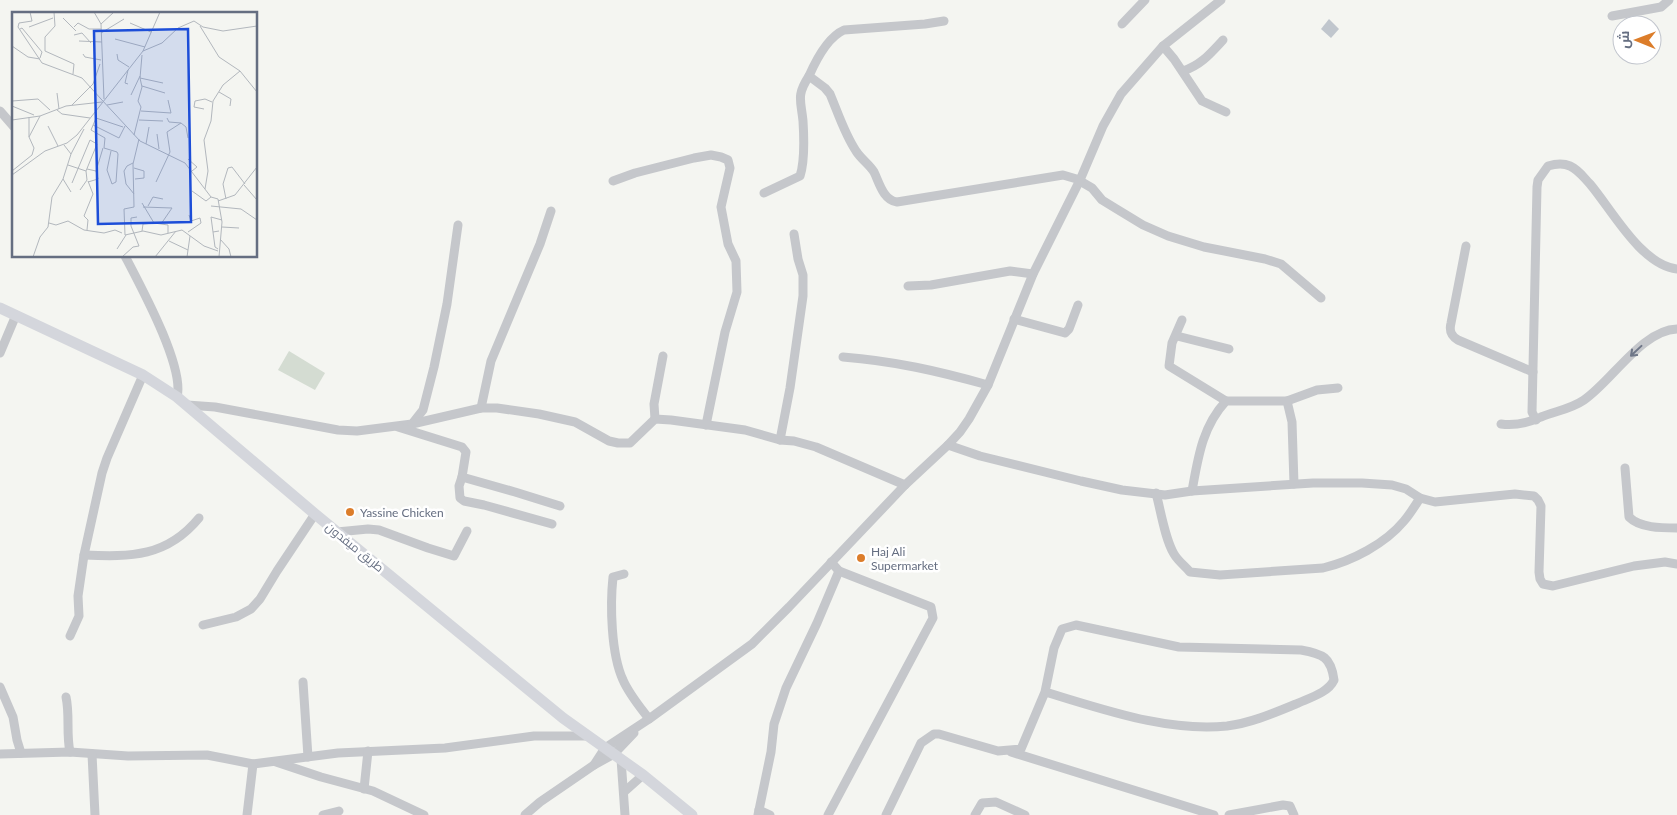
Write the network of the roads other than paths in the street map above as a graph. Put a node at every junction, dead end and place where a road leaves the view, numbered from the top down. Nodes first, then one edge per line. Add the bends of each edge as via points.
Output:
1 (1145, 0) edge
2 (1221, 0) edge
3 (1669, 0) edge
4 (1617, 15) edge
5 (944, 21) dead end
6 (1122, 24) dead end
7 (1223, 40) dead end
8 (1163, 46) junction
9 (1183, 72) junction
10 (809, 76) junction
11 (0, 110) edge
12 (1226, 112) dead end
13 (12, 125) edge
14 (1080, 181) junction
15 (613, 182) dead end
16 (764, 193) dead end
17 (551, 211) dead end
18 (458, 225) dead end
19 (794, 234) dead end
20 (1466, 246) dead end
21 (126, 258) edge
22 (1677, 268) edge
23 (1033, 274) junction
24 (908, 286) dead end
25 (1321, 298) dead end
26 (1078, 305) dead end
27 (0, 308) edge
28 (16, 315) junction
29 (1014, 319) junction
30 (1182, 320) dead end
31 (1677, 329) edge
32 (1176, 336) junction
33 (1229, 349) dead end
34 (0, 353) edge
35 (663, 356) dead end
36 (843, 357) dead end
37 (1533, 372) junction
38 (143, 375) junction
39 (988, 385) junction
40 (1338, 388) dead end
41 (177, 398) junction
42 (1226, 401) junction
43 (1287, 401) junction
44 (187, 405) junction
45 (481, 408) junction
46 (655, 419) junction
47 (1536, 420) junction
48 (412, 424) junction
49 (1501, 424) dead end
50 (706, 425) junction
51 (395, 426) junction
52 (780, 440) junction
53 (948, 445) junction
54 (1625, 468) dead end
55 (462, 478) junction
56 (905, 484) junction
57 (1294, 484) junction
58 (1192, 491) junction
59 (1156, 494) junction
60 (1420, 498) junction
61 (560, 506) dead end
62 (315, 514) junction
63 (199, 518) dead end
64 (552, 524) dead end
65 (1677, 528) edge
66 (467, 531) dead end
67 (337, 532) junction
68 (84, 555) junction
69 (831, 562) junction
70 (1677, 564) edge
71 (838, 571) junction
72 (624, 574) dead end
73 (203, 625) dead end
74 (70, 636) dead end
75 (303, 682) dead end
76 (0, 687) edge
77 (1044, 692) junction
78 (66, 696) dead end
79 (563, 718) junction
80 (649, 719) junction
81 (551, 736) junction
82 (588, 736) junction
83 (1007, 750) junction
84 (368, 751) junction
85 (70, 752) junction
86 (21, 753) junction
87 (0, 754) edge
88 (92, 754) junction
89 (613, 754) junction
90 (308, 757) junction
91 (274, 761) junction
92 (253, 764) junction
93 (644, 775) junction
94 (364, 789) junction
95 (624, 792) junction
96 (339, 812) dead end
97 (759, 812) edge
98 (95, 815) edge
99 (247, 815) edge
100 (323, 815) edge
101 (424, 815) edge
102 (525, 815) edge
103 (625, 815) edge
104 (692, 815) edge
105 (770, 815) edge
106 (828, 815) edge
107 (886, 815) edge
108 (975, 815) edge
109 (1025, 815) edge
110 (1214, 815) edge
111 (1229, 815) edge
112 (1294, 815) edge

1 - 6 street
2 - 8 street
3 - 4 street via 1661,7
5 - 10 street via 844,30 823,52
7 - 9 street via 1195,67
8 - 9 street
8 - 14 street via 1121,94 1103,126
9 - 12 street via 1202,101
10 - 14 street via 830,94 852,145 893,202 1062,175
10 - 16 street via 799,104 803,119 803,167 800,176
11 - 13 street
14 - 23 street
14 - 25 street via 1092,188 1102,200 1168,236 1281,264
15 - 50 street via 641,171 694,158 711,155 728,160 730,168 721,207 728,244 736,261 737,292 725,332
17 - 45 street via 491,361
18 - 48 street via 434,366 423,410
19 - 52 street via 803,275 803,296
20 - 37 street via 1450,334
21 - 41 street via 165,338 178,385
22 - 37 street via 1664,265 1640,247 1578,171 1562,164 1548,166 1537,187
23 - 24 street via 1010,271
23 - 29 street
26 - 29 street via 1065,333
27 - 28 main road, طريق ميفدون
28 - 34 street
28 - 38 main road, طريق ميفدون
29 - 39 street
30 - 32 street
31 -> 47 street via 1652,336 1582,402
32 - 33 street
32 - 42 street via 1169,366
35 - 46 street via 654,404
36 - 39 street via 930,369
37 - 47 street via 1532,412
38 - 41 main road, طريق ميفدون
38 - 68 street via 107,458
39 - 53 street via 969,419
40 - 43 street via 1317,390
41 - 44 main road, طريق ميفدون
42 - 43 street
42 - 58 street via 1215,412 1203,438
43 - 57 street via 1292,422
44 - 51 street via 215,406 338,430
44 - 62 main road, طريق ميفدون
45 - 46 street via 539,414 575,422 614,443 630,442
45 - 48 street
46 - 50 street
47 - 49 street via 1518,425
48 - 51 street
50 - 52 street via 745,430
51 - 55 street via 462,447 466,452
52 - 56 street via 816,447
53 - 56 street
53 - 59 street via 1081,481
54 - 65 street via 1629,517 1642,524
55 - 61 street
55 - 64 street via 460,498 464,501
56 - 69 street
57 - 58 street
57 - 60 street via 1392,485
58 - 59 street
59 - 60 street via 1175,554 1190,572 1220,576 1323,568 1354,558 1378,544 1403,522
60 - 70 street via 1435,502 1515,494 1534,496 1541,506 1540,580 1547,586 1634,566 1665,562
62 - 67 main road, طريق ميفدون
62 - 73 street via 251,609 236,617
63 - 68 street via 175,542 161,548 138,554
66 - 67 street via 454,556 379,530
67 - 79 main road, طريق ميفدون
68 - 74 street via 78,596 79,616
69 - 71 street
69 - 80 street via 752,644
71 - 97 street via 786,688 774,724
71 - 106 street via 931,607 933,618
72 - 80 street via 613,577 611,594 619,671
75 - 90 street
76 - 86 street via 13,717
77 - 77 street via 1058,637 1062,629 1076,625 1179,647 1318,653 1327,659 1334,680 1328,689 1278,712 1229,726 1161,723
77 - 83 street via 1021,749
78 - 85 street
79 - 81 street via 562,733
79 - 82 main road, طريق ميفدون
80 - 89 street
81 - 82 street
81 - 84 street via 445,748
82 - 89 main road, طريق ميفدون
83 - 107 street via 989,749 934,734 921,743
83 - 110 street
84 - 90 street
84 - 94 street
85 - 86 street
85 - 88 street
86 - 87 street
88 - 92 street via 207,755
88 - 98 street
89 - 93 main road, طريق ميفدون
89 - 95 street
89 - 102 street
90 - 91 street
91 - 92 street
91 - 94 street
92 - 99 street
93 - 95 street
93 - 104 main road, طريق ميفدون
94 - 101 street
95 - 103 street
96 - 100 street
97 - 105 street
108 - 109 street via 982,803 996,802
111 - 112 street via 1283,805 1290,806

